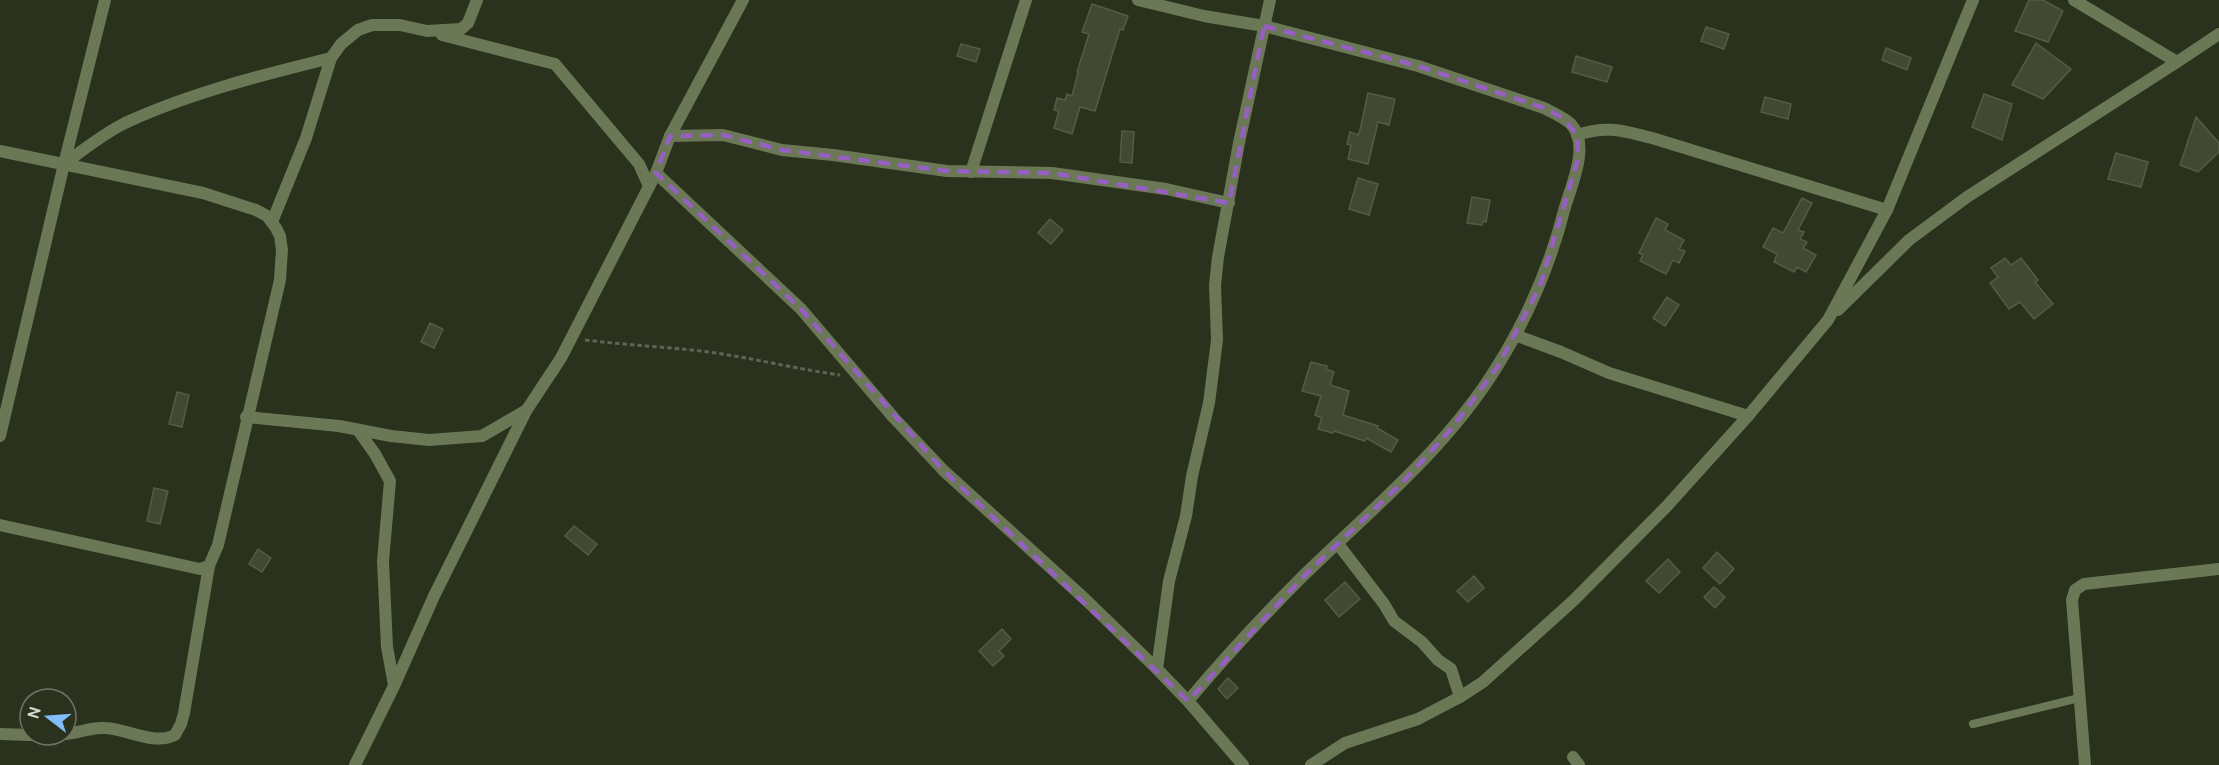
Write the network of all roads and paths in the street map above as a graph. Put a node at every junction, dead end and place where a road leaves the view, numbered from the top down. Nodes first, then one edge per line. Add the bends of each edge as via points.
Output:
1 (105, 0) edge
2 (477, 0) edge
3 (743, 0) edge
4 (1026, 0) edge
5 (1138, 0) edge
6 (1270, 0) edge
7 (1973, 0) edge
8 (2074, 0) edge
9 (1264, 26) junction
10 (426, 31) junction
11 (2219, 34) edge
12 (332, 58) junction
13 (2177, 62) junction
14 (1577, 135) junction
15 (670, 136) junction
16 (0, 151) edge
17 (64, 164) junction
18 (971, 172) junction
19 (656, 173) junction
20 (649, 186) junction
21 (1228, 202) junction
22 (1887, 210) junction
23 (272, 222) junction
24 (1828, 320) junction
25 (1515, 336) junction
26 (572, 338) junction
27 (861, 377) junction
28 (525, 411) junction
29 (1748, 416) junction
30 (246, 417) junction
31 (358, 430) junction
32 (0, 436) edge
33 (0, 525) edge
34 (1338, 544) junction
35 (209, 567) junction
36 (2219, 569) edge
37 (1157, 669) junction
38 (394, 686) junction
39 (1460, 697) junction
40 (2079, 698) junction
41 (1188, 700) junction
42 (1973, 724) dead end
43 (78, 732) edge
44 (0, 734) edge
45 (18, 735) edge
46 (355, 765) edge
47 (1243, 765) edge
48 (1311, 765) edge
49 (2085, 765) edge

1 - 17 street
2 - 10 street via 464,28
3 - 15 street
4 - 18 street
5 - 9 street
6 - 9 street
7 - 22 street
8 - 13 street
9 - 14 street via 1418,66 1525,102 1563,118
9 - 21 street
10 - 12 street via 400,25 366,27 341,44
10 - 20 street via 555,64 639,164
11 - 13 street
12 - 17 street via 226,87 124,123
12 - 23 street via 306,138
13 - 24 street via 1967,197 1909,240
14 - 22 street via 1614,128 1643,135
14 - 25 street via 1578,159 1560,227 1540,286
15 - 18 street via 723,135 782,150
15 - 19 street
16 - 17 street
17 - 23 street via 203,193 255,210
17 - 32 street
18 - 21 street via 1052,173
19 - 20 street
19 - 27 street via 801,309
20 - 26 street
21 - 37 street via 1215,285 1217,340 1209,403 1169,581
22 - 24 street
23 - 30 street via 281,243 280,280
24 - 29 street
25 - 29 street via 1609,373
25 - 34 street via 1452,428
26 - 27 path via 710,353
26 - 28 street
27 - 37 street via 944,471
28 - 31 street via 482,436 429,440
28 - 38 street
29 - 39 street via 1574,600 1483,682
30 - 31 street
30 - 35 street via 218,545
31 - 38 street via 390,484 383,561 387,647
33 - 35 street via 200,569
34 - 39 street via 1394,621 1451,669
34 - 41 street
35 - 43 street via 184,713 175,735 164,738 106,728
36 - 40 street via 2084,584 2077,588 2072,600
37 - 41 street
38 - 46 street
39 - 48 street via 1418,719 1345,742
40 - 42 lane
40 - 49 street
41 - 47 street
44 - 45 street

